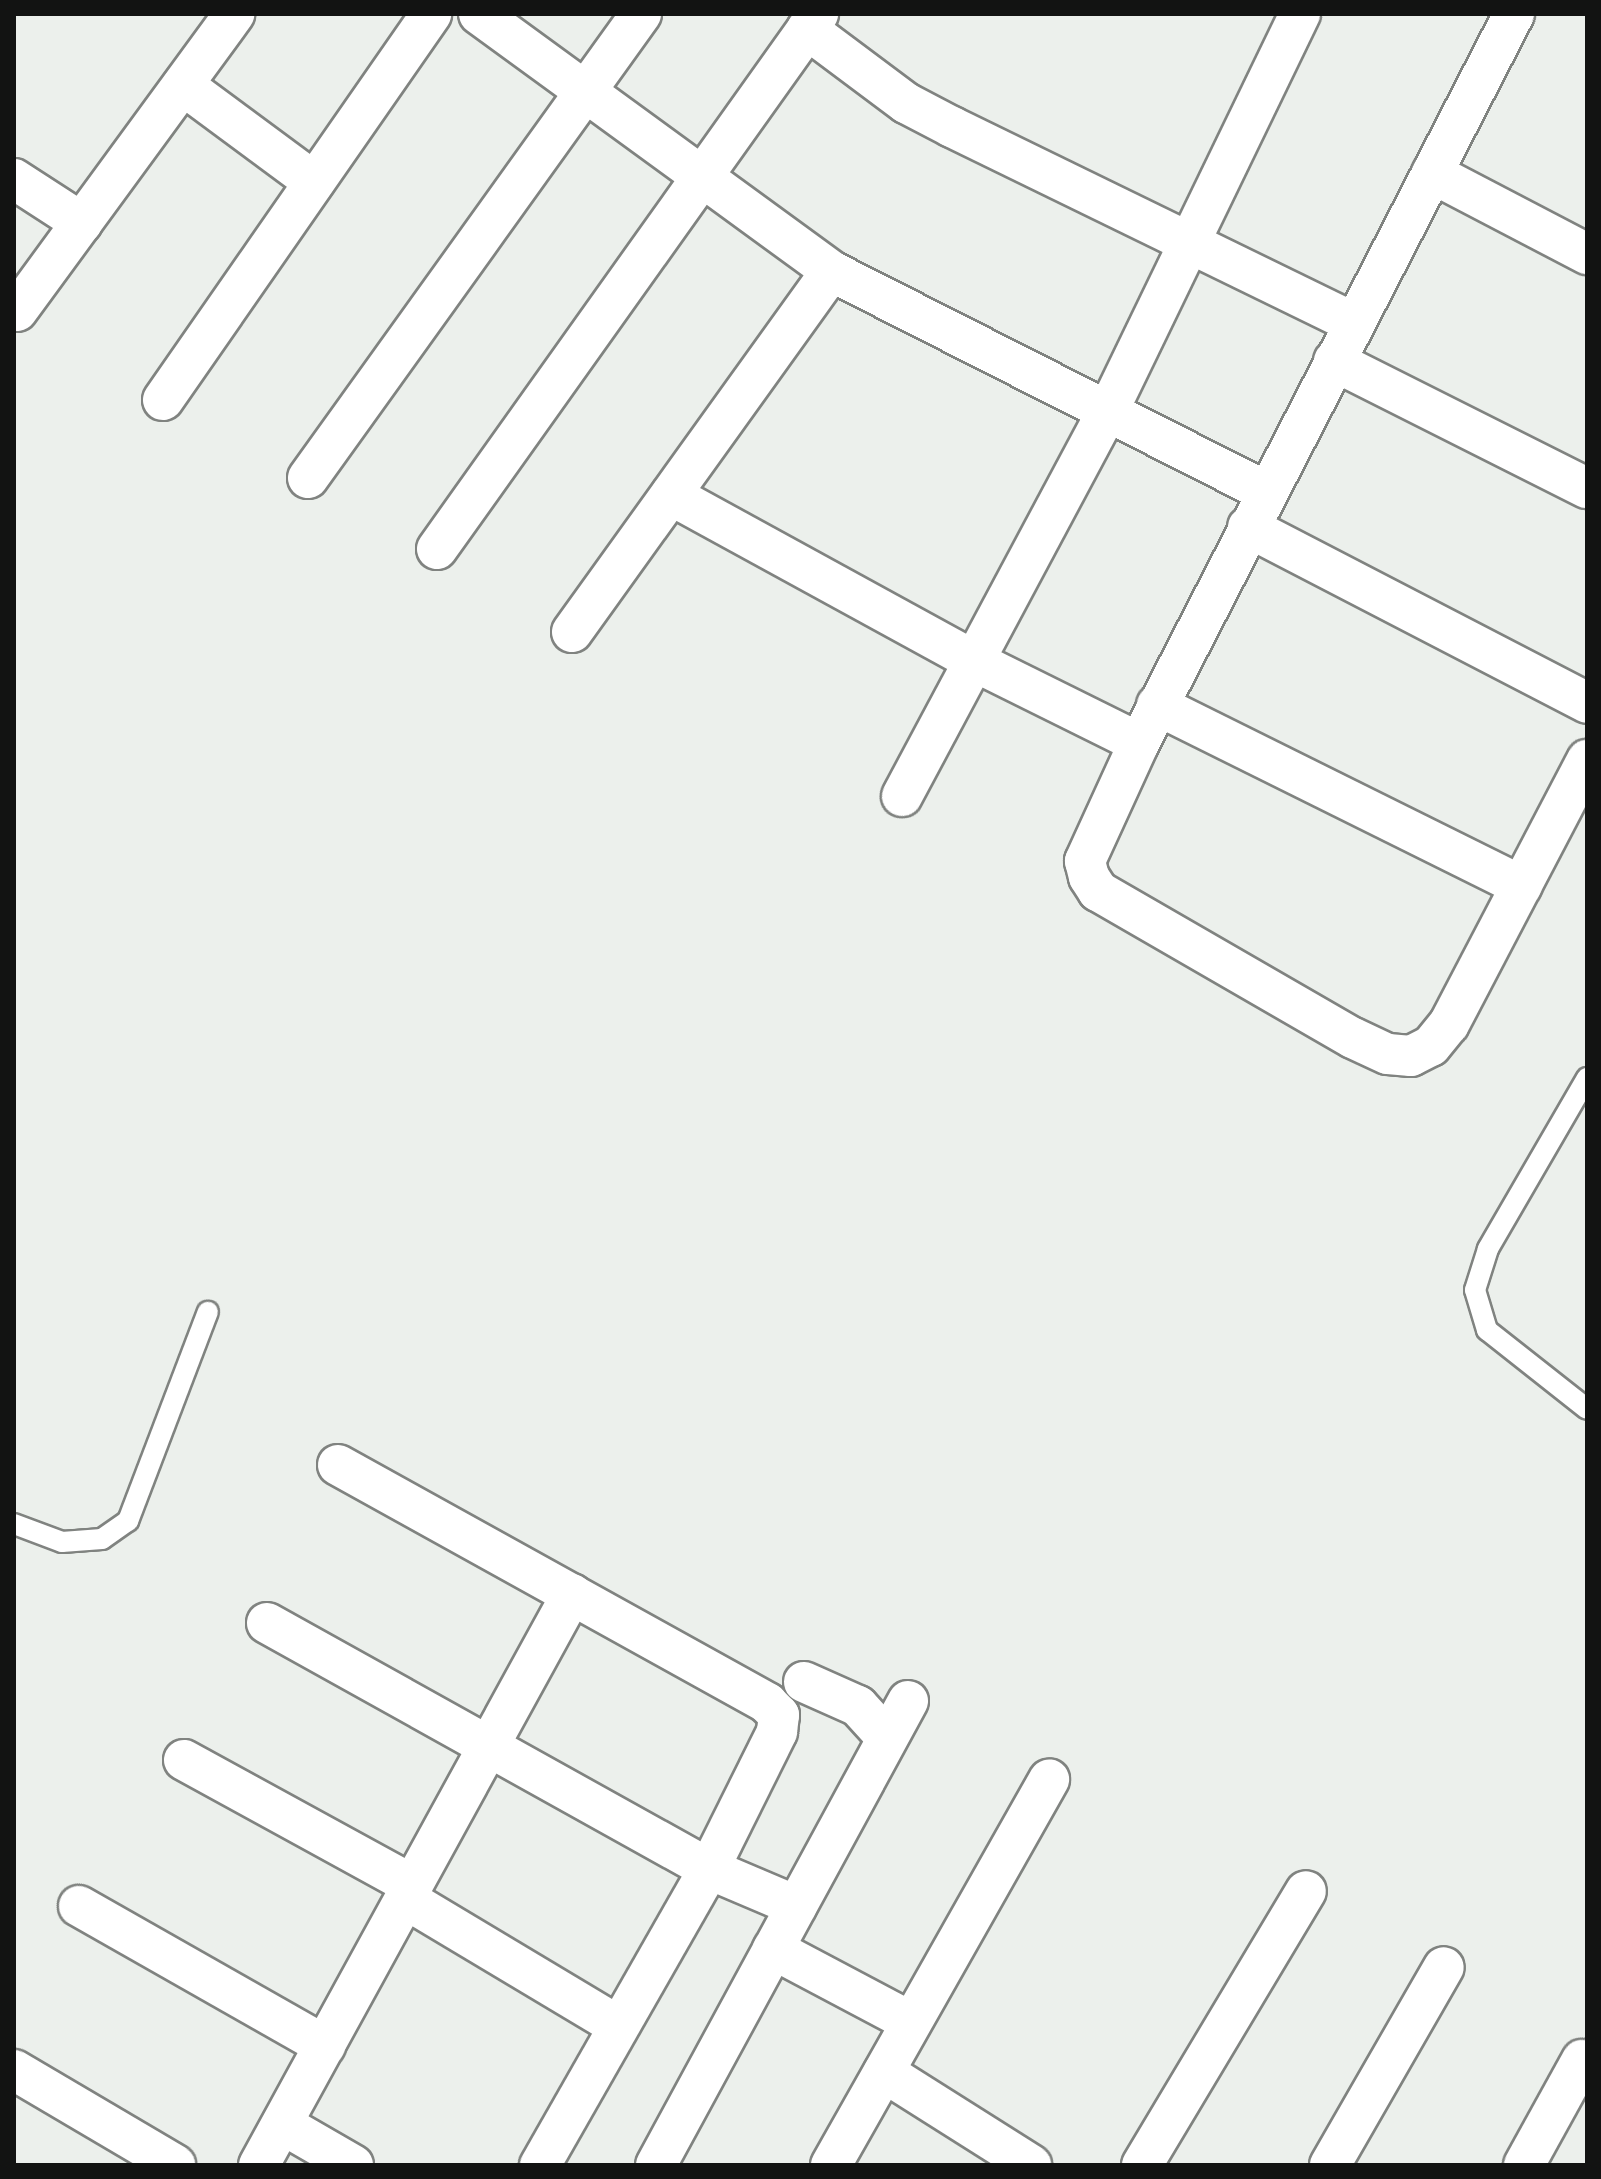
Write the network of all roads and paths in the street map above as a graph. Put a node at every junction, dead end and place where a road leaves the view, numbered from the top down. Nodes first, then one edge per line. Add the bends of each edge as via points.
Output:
1 (234, 14) edge
2 (431, 14) edge
3 (479, 14) edge
4 (641, 14) edge
5 (1300, 14) edge
6 (1514, 14) edge
7 (812, 21) edge
8 (183, 85) junction
9 (587, 93) junction
10 (1432, 173) junction
11 (702, 176) junction
12 (14, 179) edge
13 (314, 182) junction
14 (82, 223) junction
15 (1191, 244) junction
16 (1587, 254) edge
17 (831, 271) junction
18 (17, 311) dead end
19 (1353, 323) junction
20 (1334, 361) junction
21 (163, 400) dead end
22 (1108, 411) junction
23 (308, 478) dead end
24 (1587, 488) edge
25 (671, 495) junction
26 (1257, 509) junction
27 (437, 549) dead end
28 (572, 632) dead end
29 (974, 661) junction
30 (1587, 703) edge
31 (1157, 705) junction
32 (1139, 743) junction
33 (1587, 760) edge
34 (902, 796) dead end
35 (1521, 886) junction
36 (1587, 1078) edge
37 (208, 1312) dead end
38 (1587, 1409) edge
39 (338, 1465) dead end
40 (14, 1524) edge
41 (572, 1594) junction
42 (267, 1623) dead end
43 (804, 1682) dead end
44 (908, 1701) dead end
45 (887, 1738) junction
46 (488, 1748) junction
47 (184, 1760) dead end
48 (1049, 1779) dead end
49 (709, 1869) junction
50 (1306, 1891) dead end
51 (409, 1892) junction
52 (79, 1906) dead end
53 (796, 1906) junction
54 (773, 1949) junction
55 (1444, 1967) dead end
56 (911, 2022) junction
57 (618, 2026) junction
58 (325, 2046) junction
59 (1582, 2060) dead end
60 (14, 2070) edge
61 (884, 2072) junction
62 (282, 2124) junction
63 (175, 2165) edge
64 (259, 2165) edge
65 (353, 2165) edge
66 (540, 2165) edge
67 (656, 2165) edge
68 (831, 2165) edge
69 (1031, 2165) edge
70 (1142, 2165) edge
71 (1330, 2165) edge
72 (1524, 2165) edge

1 - 8 street
2 - 13 street
3 - 9 street
4 - 9 street
5 - 15 street
6 - 10 street
7 - 11 street
7 - 15 street via 906,103
8 - 13 street
8 - 14 street
9 - 11 street
9 - 23 street
10 - 16 street
10 - 19 street
11 - 17 street
11 - 27 street
12 - 14 street
13 - 21 street
14 - 18 street
15 - 19 street
15 - 22 street
17 - 22 street
17 - 25 street
19 - 20 street
20 - 24 street
20 - 26 street
22 - 26 street
22 - 29 street
25 - 28 street
25 - 29 street
26 - 30 street
26 - 31 street
29 - 32 street
29 - 34 street
31 - 32 street
31 - 35 street
32 - 35 street via 1085,861 1098,891 1388,1054 1421,1051 1449,1024
33 - 35 street
36 - 38 lane via 1488,1249 1475,1290 1487,1330
37 - 40 lane via 128,1521 102,1539 62,1542
39 - 41 street
41 - 46 street
41 - 49 street via 767,1703 779,1715 777,1732
42 - 46 street
43 - 45 street via 858,1706
44 - 45 street
45 - 53 street
46 - 49 street
46 - 51 street
47 - 51 street
48 - 56 street
49 - 53 street
49 - 57 street
50 - 70 street
51 - 57 street
51 - 58 street
52 - 58 street
53 - 54 street
54 - 56 street
54 - 67 street
55 - 71 street
56 - 61 street
57 - 66 street
58 - 62 street
59 - 72 street
60 - 63 street
61 - 68 street
61 - 69 street
62 - 64 street
62 - 65 street

